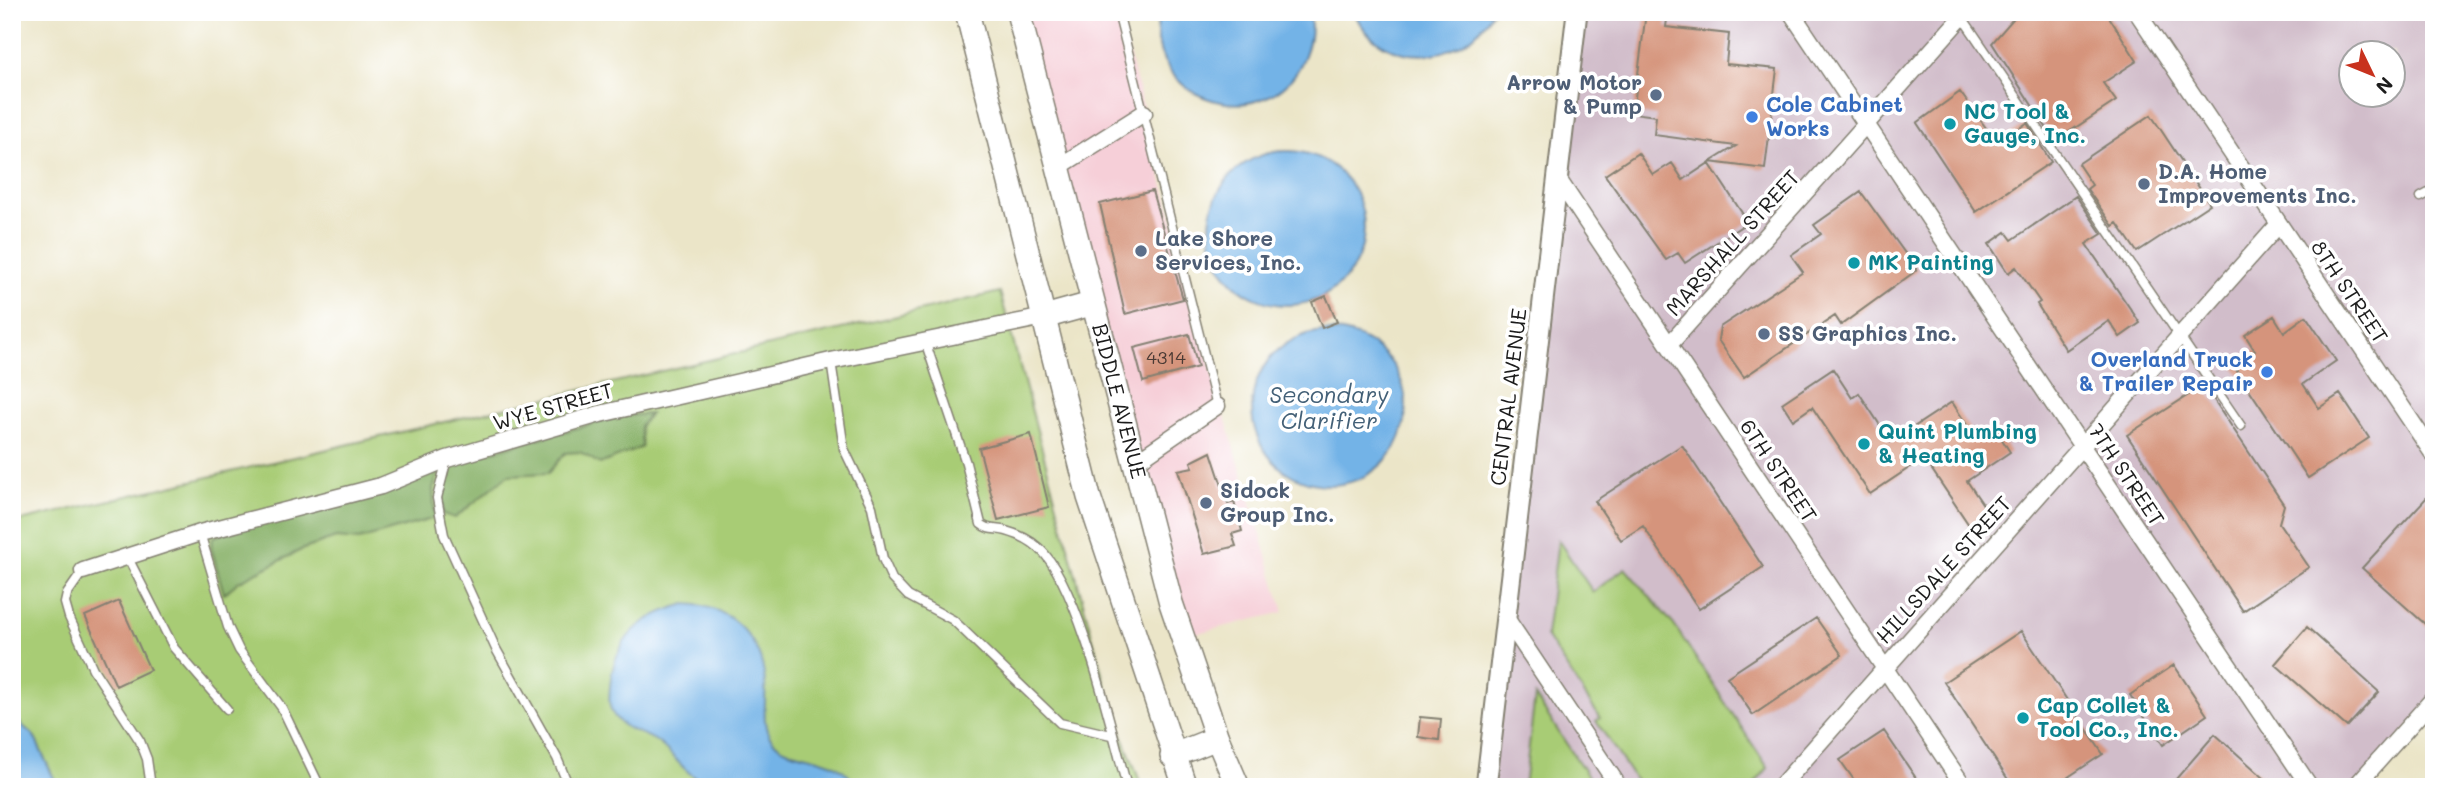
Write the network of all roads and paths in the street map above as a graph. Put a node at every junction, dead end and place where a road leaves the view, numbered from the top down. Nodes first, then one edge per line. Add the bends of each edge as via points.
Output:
1 (967, 12) edge
2 (1018, 12) edge
3 (1118, 12) edge
4 (1577, 12) edge
5 (1791, 12) edge
6 (2137, 12) edge
7 (1964, 15) edge
8 (1144, 113) junction
9 (1867, 126) junction
10 (1057, 168) junction
11 (1558, 179) junction
12 (2434, 190) edge
13 (2421, 198) dead end
14 (2279, 224) junction
15 (1091, 304) junction
16 (1044, 317) junction
17 (2179, 337) junction
18 (926, 344) junction
19 (1669, 345) junction
20 (831, 361) junction
21 (1216, 406) joint
22 (2241, 426) dead end
23 (2082, 446) junction
24 (2434, 455) edge
25 (446, 459) junction
26 (1134, 463) junction
27 (200, 533) junction
28 (127, 556) junction
29 (83, 571) joint
30 (1506, 618) junction
31 (1885, 668) junction
32 (2434, 698) edge
33 (227, 709) dead end
34 (1108, 715) junction
35 (1092, 733) junction
36 (1111, 735) junction
37 (1217, 738) junction
38 (1118, 753) junction
39 (1172, 755) junction
40 (151, 787) edge
41 (320, 787) edge
42 (569, 787) edge
43 (1127, 787) edge
44 (1185, 787) edge
45 (1238, 787) edge
46 (1486, 787) edge
47 (1619, 787) edge
48 (1780, 787) edge
49 (1964, 787) edge
50 (2310, 787) edge
51 (2355, 787) edge

1 - 16 main road
2 - 10 main road, BIDDLE AVENUE
3 - 8 lane
4 - 11 street, CENTRAL AVENUE
5 - 9 street, 7TH STREET
6 - 14 street, 8TH STREET
7 - 9 street, MARSHALL STREET
7 - 17 lane
8 - 10 street
8 - 21 lane
9 - 19 street, MARSHALL STREET
9 - 23 street, 7TH STREET
10 - 15 main road, BIDDLE AVENUE
11 - 19 street, 6TH STREET
11 - 30 street, CENTRAL AVENUE
12 - 13 lane
14 - 17 street, HILLSDALE STREET
14 - 24 street, 8TH STREET
15 - 16 main road
15 - 26 main road, BIDDLE AVENUE
16 - 18 street, WYE STREET
16 - 39 main road via 1088,497
17 - 22 lane
17 - 23 street, HILLSDALE STREET
18 - 20 street, WYE STREET
18 - 34 lane via 981,524 1015,534 1043,552 1074,611
19 - 31 street, 6TH STREET
20 - 25 street, WYE STREET via 600,414
20 - 35 lane via 844,449 872,507 892,579 908,596 953,620 1060,723
21 - 26 street
23 - 31 street, HILLSDALE STREET
23 - 50 street, 7TH STREET
25 - 27 street, WYE STREET via 382,486
25 - 42 lane via 437,498 444,535 496,649 558,758
26 - 37 main road, BIDDLE AVENUE via 1171,603
27 - 28 street, WYE STREET
27 - 41 lane via 228,627 239,650 282,708
28 - 29 street, WYE STREET
28 - 33 lane via 174,648
29 - 40 lane via 66,594 69,617 93,669 140,741
30 - 46 street, CENTRAL AVENUE
30 - 47 street
31 - 48 street, HILLSDALE STREET
31 - 49 street, 6TH STREET
32 - 51 street
34 - 35 lane via 1104,727
34 - 36 lane
35 - 36 lane
35 - 38 lane via 1111,740
36 - 38 lane
37 - 39 main road
37 - 45 main road, BIDDLE AVENUE
38 - 43 lane
39 - 44 main road

